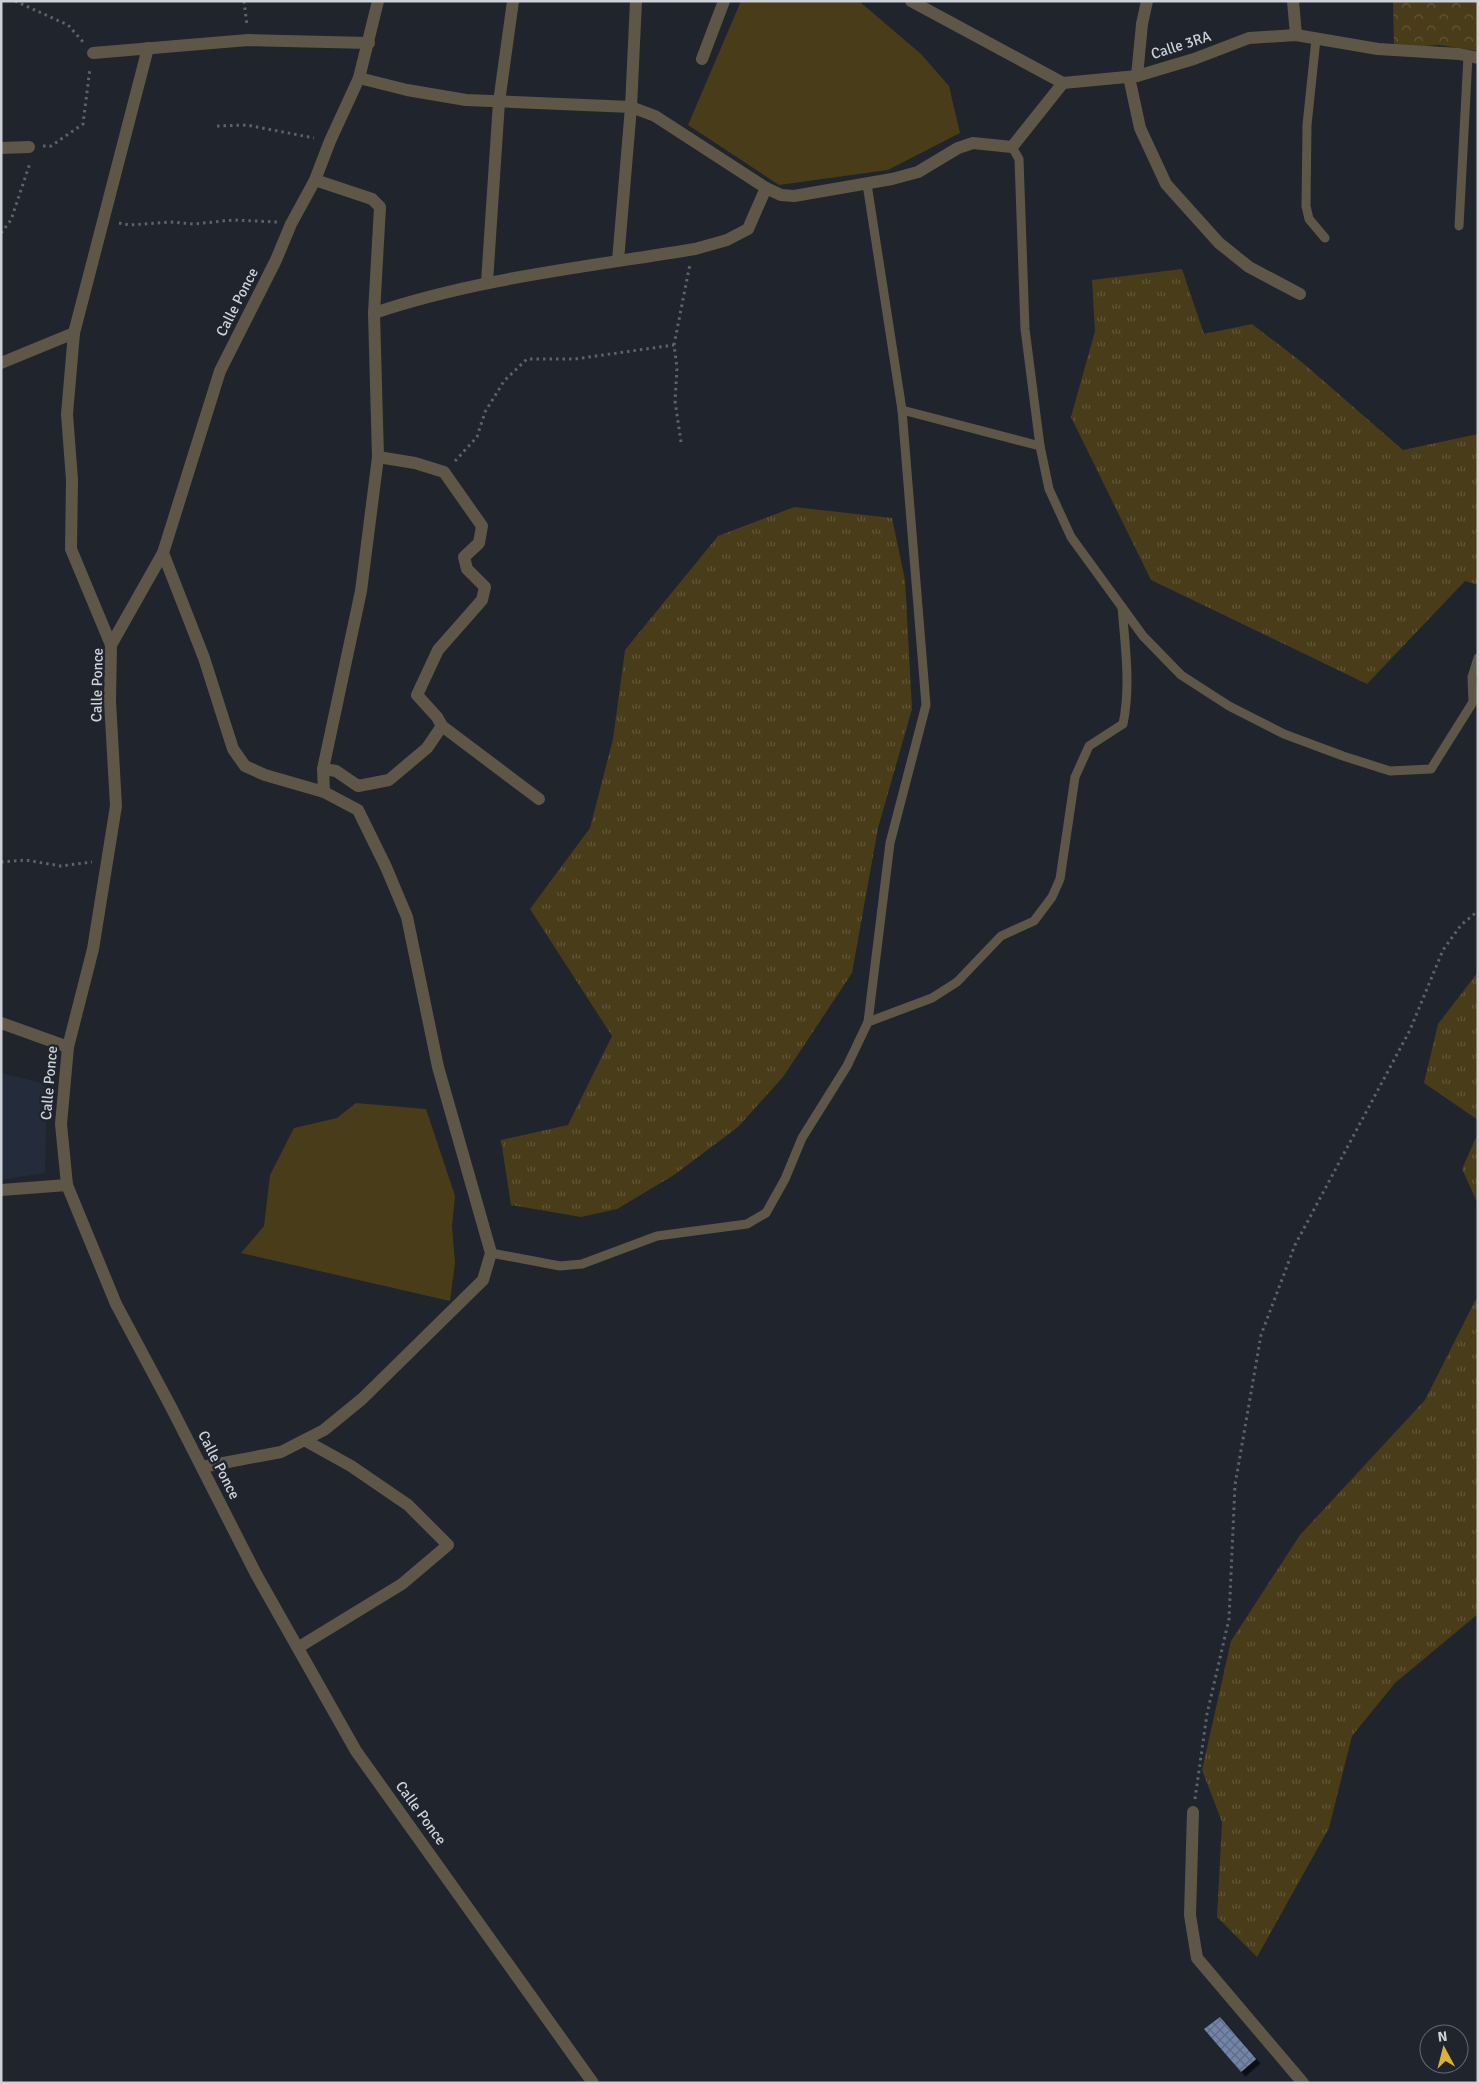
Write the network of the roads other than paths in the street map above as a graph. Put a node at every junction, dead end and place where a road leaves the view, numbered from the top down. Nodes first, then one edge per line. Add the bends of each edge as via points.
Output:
1 (378, 1) edge
2 (513, 1) edge
3 (636, 1) edge
4 (724, 1) edge
5 (911, 1) edge
6 (1147, 1) edge
7 (1293, 1) edge
8 (1296, 35) junction
9 (1316, 38) junction
10 (369, 43) junction
11 (148, 48) junction
12 (93, 53) road end
13 (1473, 57) edge
14 (702, 59) dead end
15 (1133, 76) junction
16 (359, 78) junction
17 (1063, 83) junction
18 (499, 102) junction
19 (631, 108) junction
20 (29, 147) road end
21 (1012, 147) junction
22 (1, 148) edge
23 (315, 180) junction
24 (867, 184) junction
25 (766, 188) junction
26 (1459, 226) dead end
27 (1325, 238) dead end
28 (618, 261) junction
29 (487, 282) junction
30 (1300, 294) dead end
31 (374, 313) junction
32 (74, 333) junction
33 (1, 364) edge
34 (902, 410) junction
35 (1040, 446) junction
36 (378, 457) junction
37 (163, 553) junction
38 (1122, 606) junction
39 (111, 645) junction
40 (1478, 658) edge
41 (442, 726) junction
42 (323, 769) junction
43 (324, 792) junction
44 (539, 800) dead end
45 (868, 1022) junction
46 (1, 1023) edge
47 (68, 1047) junction
48 (67, 1185) junction
49 (1, 1190) edge
50 (491, 1253) junction
51 (306, 1441) junction
52 (202, 1467) junction
53 (299, 1646) junction
54 (1193, 1812) road end
55 (593, 2083) edge
56 (1303, 2083) edge

1 - 10 street, Calle Ponce
2 - 18 street
3 - 19 street
4 - 14 street
5 - 17 street
6 - 15 street
7 - 8 street
8 - 9 street, Calle 3RA
8 - 15 street, Calle 3RA via 1249,38 1194,59
9 - 13 street, Calle 3RA via 1378,49
9 - 27 lane via 1307,125 1306,206 1310,219
10 - 11 street via 248,40
10 - 16 street, Calle Ponce
11 - 12 street
11 - 32 street
13 - 26 lane
15 - 17 street, Calle 3RA
15 - 30 street via 1140,128 1166,184 1219,243 1249,267
16 - 18 street via 466,100
16 - 23 street, Calle Ponce
17 - 21 street
18 - 19 street
18 - 29 street
19 - 25 street via 655,116
19 - 28 street
20 - 22 street
21 - 24 street via 973,143 958,148 918,172
21 - 35 lane via 1018,159 1025,329
23 - 31 street via 372,199 380,208
23 - 37 street, Calle Ponce via 220,371
24 - 25 street via 794,196 781,195
24 - 34 lane
25 - 28 street via 748,229 727,240 694,249
28 - 29 street
29 - 31 street
31 - 36 street
32 - 33 street
32 - 39 street via 67,414 72,480 71,549
34 - 35 lane
34 - 45 lane via 926,705 890,843
35 - 38 lane via 1048,489 1071,537
36 - 41 street via 444,472 482,526 479,543 464,557 467,569 485,587 482,600 438,650 417,695
36 - 42 street via 361,591
37 - 39 street, Calle Ponce
37 - 43 street via 204,658 233,749 245,766
38 - 40 lane via 1143,636 1181,675 1229,706 1284,734 1390,770 1431,769 1473,702 1472,677
38 - 45 lane via 1127,684 1124,724 1089,746 1075,777 1060,879 1052,897 1034,921 1001,936 957,982 932,998
39 - 47 street, Calle Ponce via 110,701 116,806 94,949
41 - 42 street via 427,748 389,780 358,786 336,771
41 - 44 street
42 - 43 street
43 - 50 street via 358,810 406,917 438,1067
45 - 50 lane via 847,1066 802,1138 766,1213 747,1224 657,1236 582,1264 560,1266
46 - 47 street
47 - 48 street, Calle Ponce via 61,1124
48 - 49 street
48 - 52 street, Calle Ponce via 116,1304
50 - 51 street via 483,1280 362,1398
51 - 52 street via 281,1452
51 - 53 street via 351,1466 408,1505 448,1546 402,1584
52 - 53 street, Calle Ponce via 256,1574
53 - 55 street, Calle Ponce via 356,1751
54 - 56 street via 1190,1915 1197,1958

